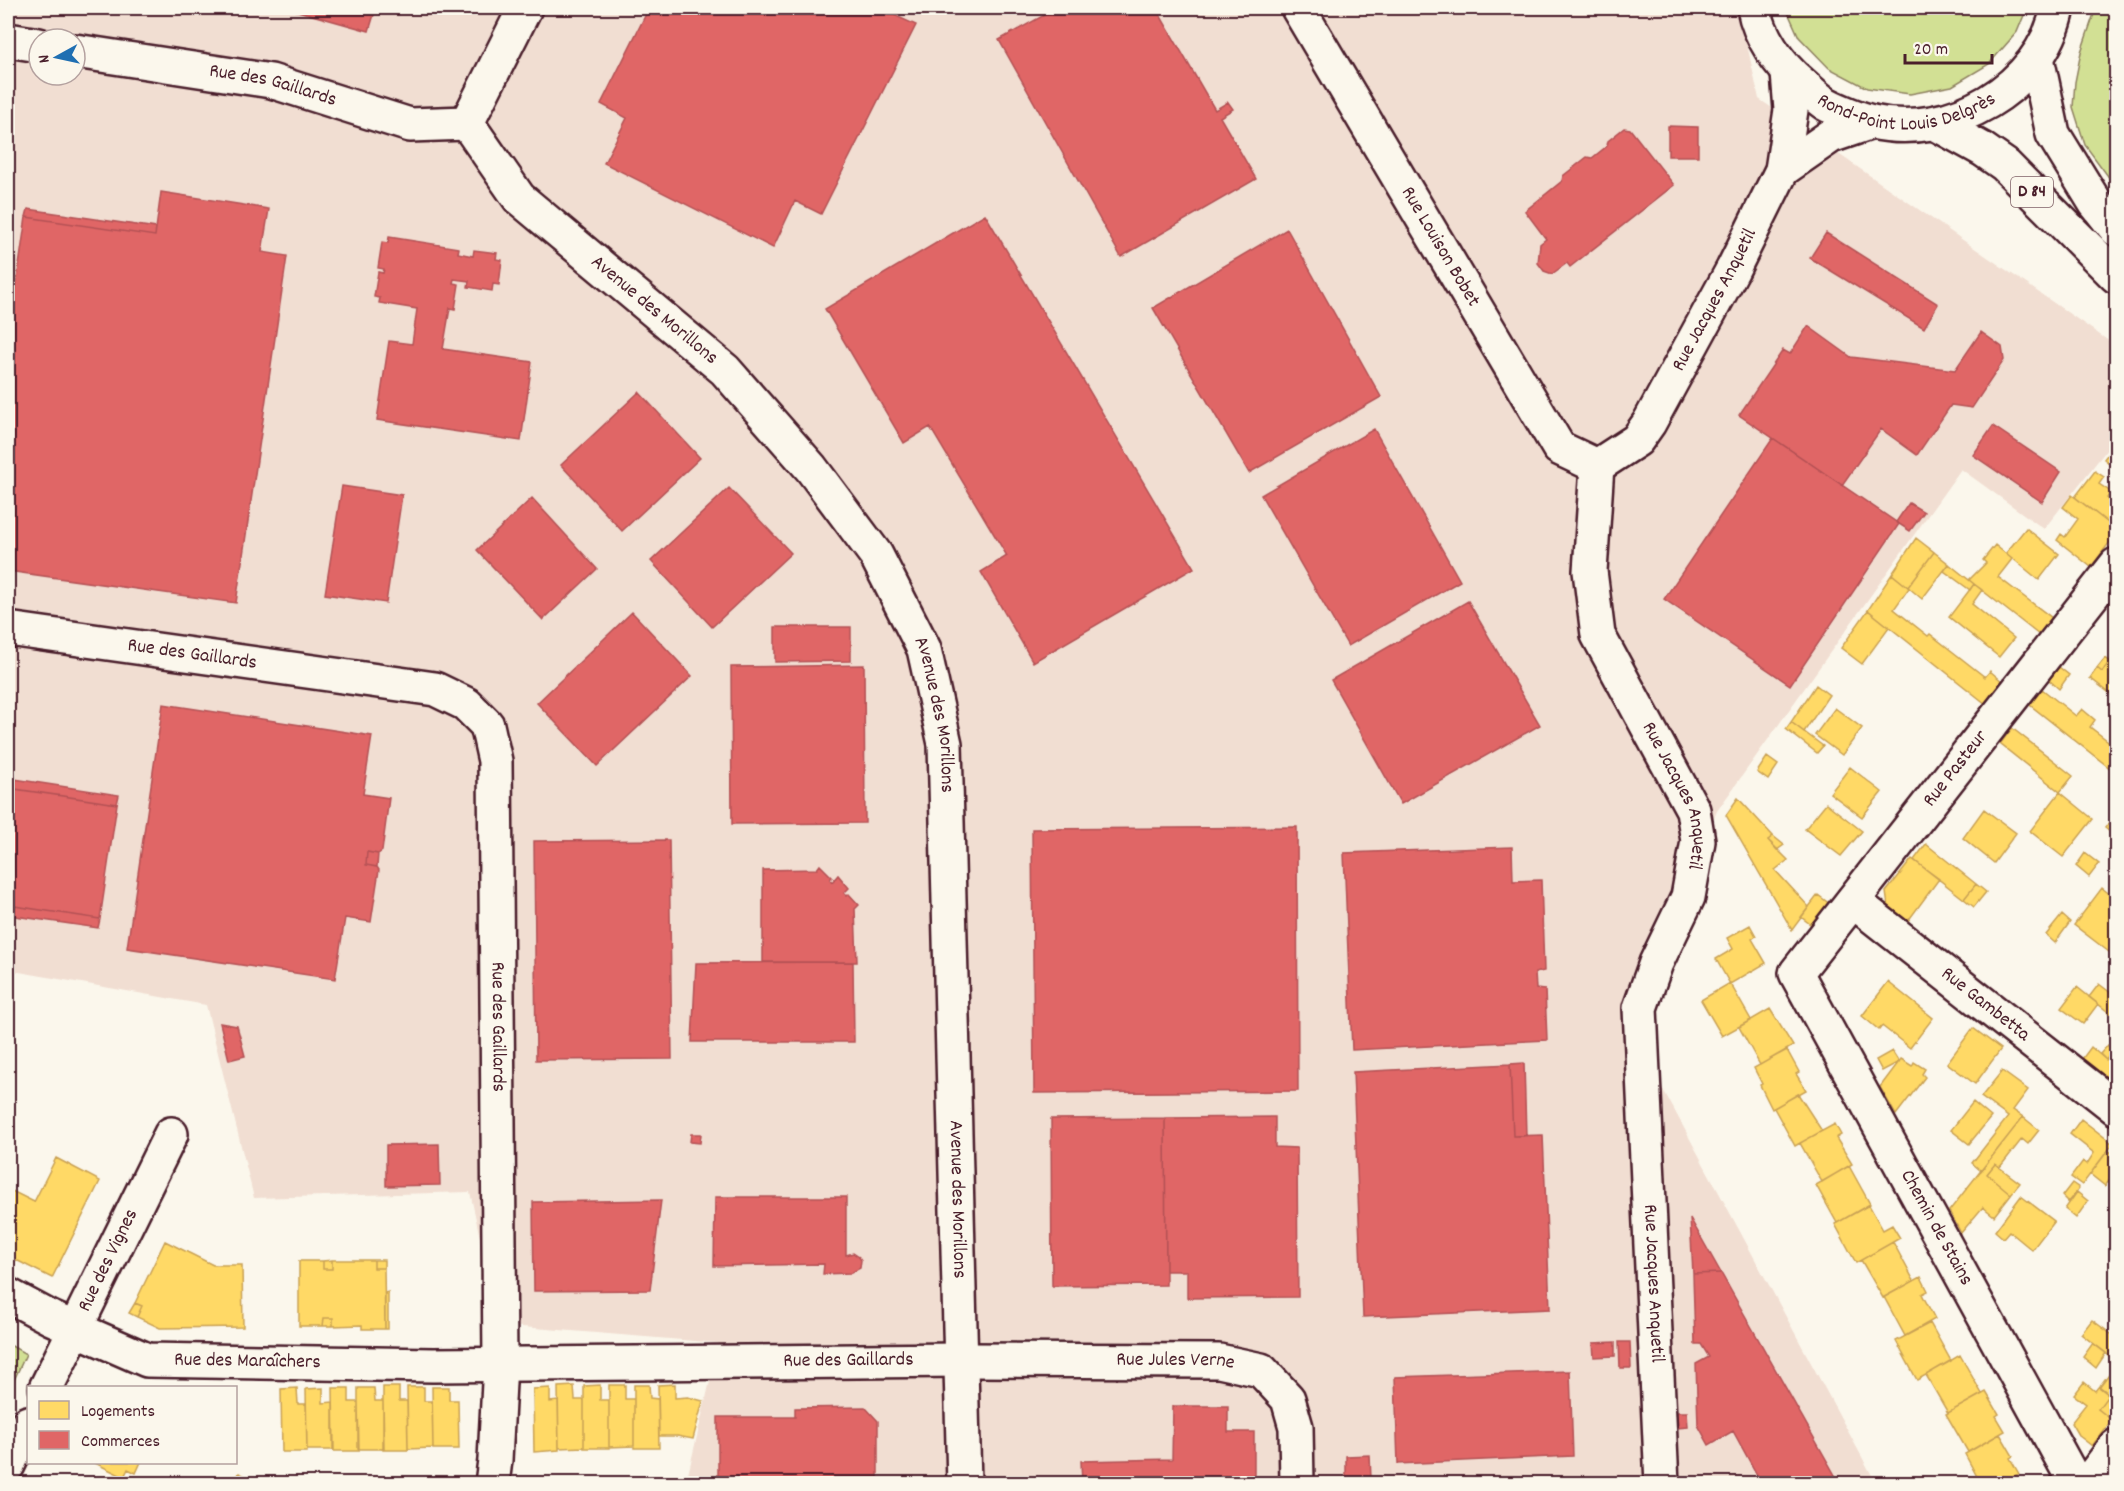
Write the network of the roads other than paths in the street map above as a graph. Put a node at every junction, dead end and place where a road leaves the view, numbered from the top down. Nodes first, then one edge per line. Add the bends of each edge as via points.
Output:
1 (525, 8) edge
2 (1298, 8) edge
3 (2058, 8) edge
4 (1751, 11) edge
5 (8, 40) edge
6 (27, 43) edge
7 (87, 53) edge
8 (2037, 58) junction
9 (1788, 73) junction
10 (1872, 122) junction
11 (468, 123) junction
12 (1935, 123) junction
13 (1782, 170) junction
14 (2116, 230) edge
15 (2116, 276) edge
16 (1598, 466) junction
17 (2116, 565) edge
18 (8, 629) edge
19 (1853, 901) junction
20 (1796, 974) joint
21 (2116, 1108) edge
22 (171, 1134) dead end
23 (8, 1295) edge
24 (75, 1329) junction
25 (962, 1360) junction
26 (500, 1363) junction
27 (47, 1386) edge
28 (27, 1425) edge
29 (2116, 1446) edge
30 (8, 1465) edge
31 (492, 1484) edge
32 (964, 1484) edge
33 (1297, 1484) edge
34 (1662, 1484) edge
35 (2076, 1484) edge
36 (2087, 1484) edge

1 - 11 street
2 - 16 street, Rue Louison Bobet via 1559,448
3 - 8 street, Rond-Point Louis Delgrès
4 - 9 street, Rond-Point Louis Delgrès
5 - 6 street
7 - 11 street, Rue des Gaillards via 271,81 411,125
8 - 12 street, Rond-Point Louis Delgrès via 1995,98 1966,114
8 - 14 street, D 84 via 2053,134
9 - 10 street, Rond-Point Louis Delgrès via 1826,104
9 - 13 street, Rue Jacques Anquetil via 1791,110
10 - 12 street, Rond-Point Louis Delgrès via 1904,126
10 - 13 street, Rue Jacques Anquetil via 1831,136
11 - 25 street, Avenue des Morillons via 519,198 725,370 803,459 876,555 924,649 945,744
12 - 15 street, D 84 via 2005,165
13 - 16 street, Rue Jacques Anquetil via 1649,423 1637,440
16 - 34 street, Rue Jacques Anquetil via 1590,571 1598,635 1693,810 1698,841 1688,897 1656,963 1640,1008
17 - 19 street, Rue Pasteur
18 - 26 street, Rue des Gaillards via 435,689 466,704 486,725 495,761
19 - 20 street, Rue Pasteur
19 - 21 street, Rue Gambetta
20 - 35 street, Chemin de Stains
22 - 24 street, Rue des Vignes
23 - 24 street, Rue des Maraîchers
24 - 26 street, Rue des Maraîchers via 147,1360
24 - 27 street, Rue des Vignes
25 - 26 street, Rue des Gaillards
25 - 32 street, Avenue des Morillons
25 - 33 street, Rue Jules Verne via 1219,1361 1261,1370 1288,1399 1296,1427
26 - 31 street
28 - 30 street
29 - 36 street

